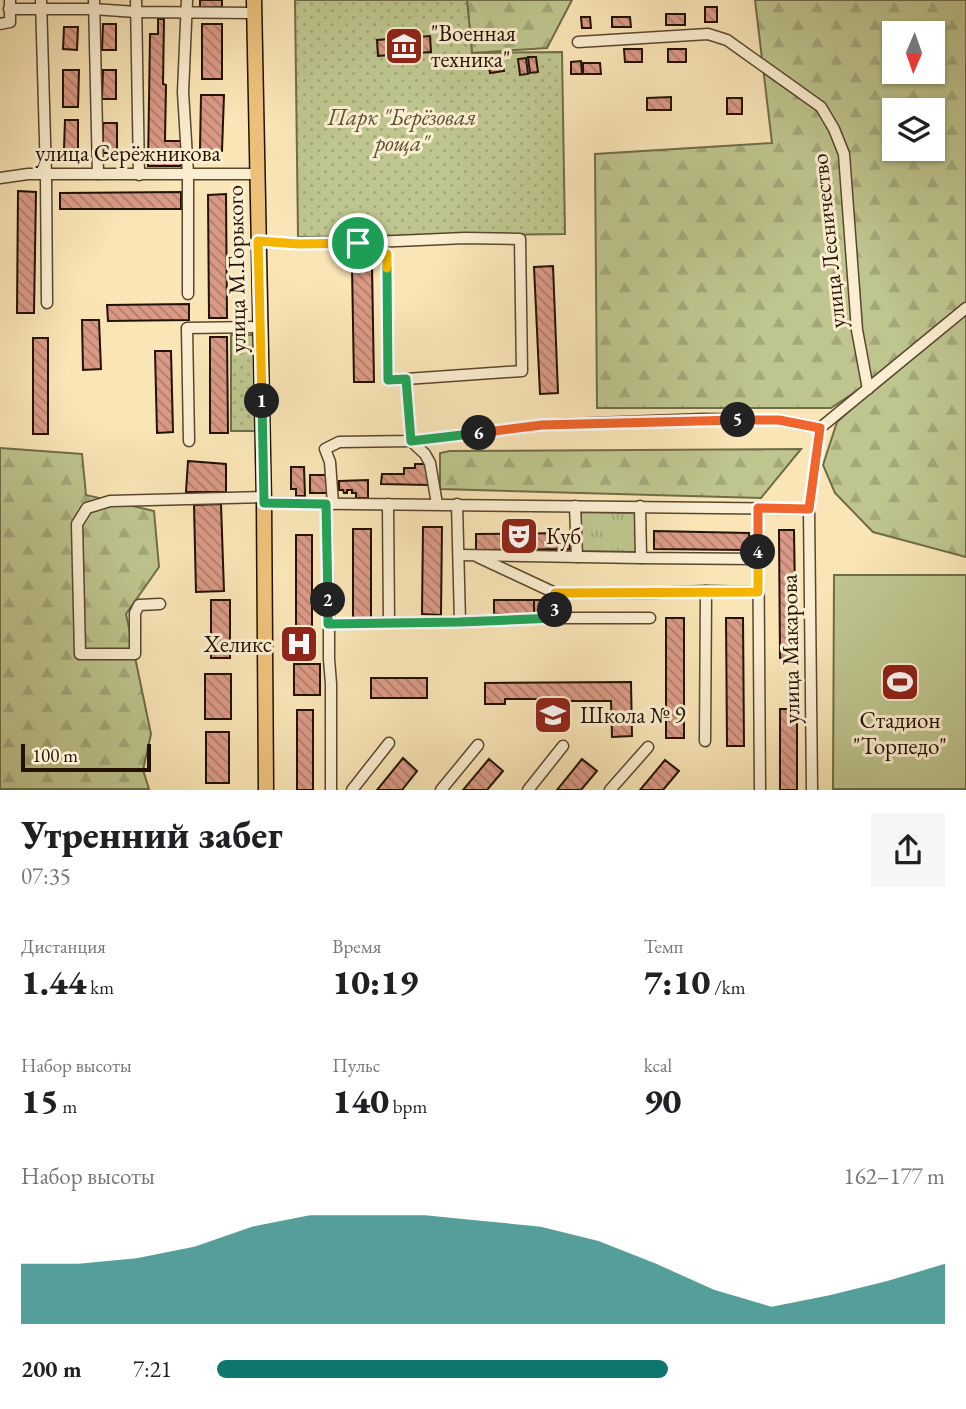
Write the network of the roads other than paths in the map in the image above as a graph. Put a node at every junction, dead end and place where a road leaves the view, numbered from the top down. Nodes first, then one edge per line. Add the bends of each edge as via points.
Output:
1 (136, 0) edge
2 (187, 0) edge
3 (93, 4) edge
4 (10, 5) edge
5 (41, 5) edge
6 (254, 6) edge
7 (136, 12) junction
8 (187, 13) junction
9 (0, 24) edge
10 (578, 42) dead end
11 (98, 174) junction
12 (188, 174) junction
13 (257, 174) junction
14 (46, 175) junction
15 (139, 175) junction
16 (0, 178) edge
17 (258, 241) junction
18 (358, 243) junction
19 (188, 293) dead end
20 (47, 303) dead end
21 (966, 309) edge
22 (261, 327) junction
23 (406, 379) junction
24 (868, 389) junction
25 (820, 428) junction
26 (190, 441) dead end
27 (411, 441) junction
28 (264, 500) junction
29 (329, 504) junction
30 (388, 504) junction
31 (437, 504) junction
32 (457, 504) junction
33 (575, 506) junction
34 (640, 506) junction
35 (758, 508) junction
36 (809, 509) junction
37 (458, 555) junction
38 (474, 555) junction
39 (577, 557) junction
40 (641, 558) junction
41 (758, 559) junction
42 (706, 591) junction
43 (758, 592) junction
44 (555, 593) junction
45 (160, 604) dead end
46 (555, 618) junction
47 (650, 618) dead end
48 (460, 622) junction
49 (389, 623) junction
50 (328, 624) junction
51 (705, 741) dead end
52 (389, 743) dead end
53 (478, 745) dead end
54 (563, 746) dead end
55 (648, 747) dead end
56 (266, 789) edge
57 (331, 789) edge
58 (352, 789) edge
59 (442, 789) edge
60 (528, 789) edge
61 (610, 789) edge
62 (760, 789) edge
63 (812, 789) edge

1 - 7 street
2 - 8 street
3 - 5 street
3 - 7 street
3 - 11 street
4 - 5 street
4 - 9 street via 10,22
5 - 14 street
6 - 8 street
6 - 13 main road, улица М.Горького
7 - 8 street
7 - 15 street
8 - 12 street via 183,92
10 - 24 street, улица Лесничество via 708,34 727,40 821,107 844,154 857,330
11 - 14 street, улица Серёжникова
11 - 15 street, улица Серёжникова
12 - 13 street, улица Серёжникова
12 - 15 street, улица Серёжникова
12 - 19 street
13 - 17 main road, улица М.Горького
14 - 16 street, улица Серёжникова
14 - 20 street
17 - 18 street
17 - 22 main road, улица М.Горького
18 - 23 street via 358,255 387,254 388,380
18 - 23 street via 520,239 522,371
21 - 24 street
22 - 26 street via 187,328
22 - 28 main road, улица М.Горького
23 - 27 street
24 - 25 street
25 - 27 street via 779,420 690,420 542,425
25 - 36 street, улица Макарова
27 - 29 street via 339,442 325,449 330,461
27 - 31 street via 430,463
28 - 29 street
28 - 45 street via 110,501 86,508 77,524 80,654 135,654 135,613 139,605
28 - 56 main road, улица М.Горького
29 - 30 street
29 - 50 street
30 - 31 street
30 - 49 street
31 - 32 street
32 - 33 street
32 - 37 street
33 - 34 street
33 - 39 street
34 - 35 street
34 - 40 street
35 - 36 street
35 - 41 street
36 - 63 street, улица Макарова
37 - 38 street
37 - 48 street
38 - 39 street
38 - 44 street
39 - 40 street
40 - 41 street
41 - 43 street
42 - 43 street
42 - 44 street
42 - 51 street
43 - 62 street
44 - 46 street
46 - 47 street
46 - 48 street
48 - 49 street
49 - 50 street
50 - 57 street
52 - 58 street
53 - 59 street
54 - 60 street
55 - 61 street

